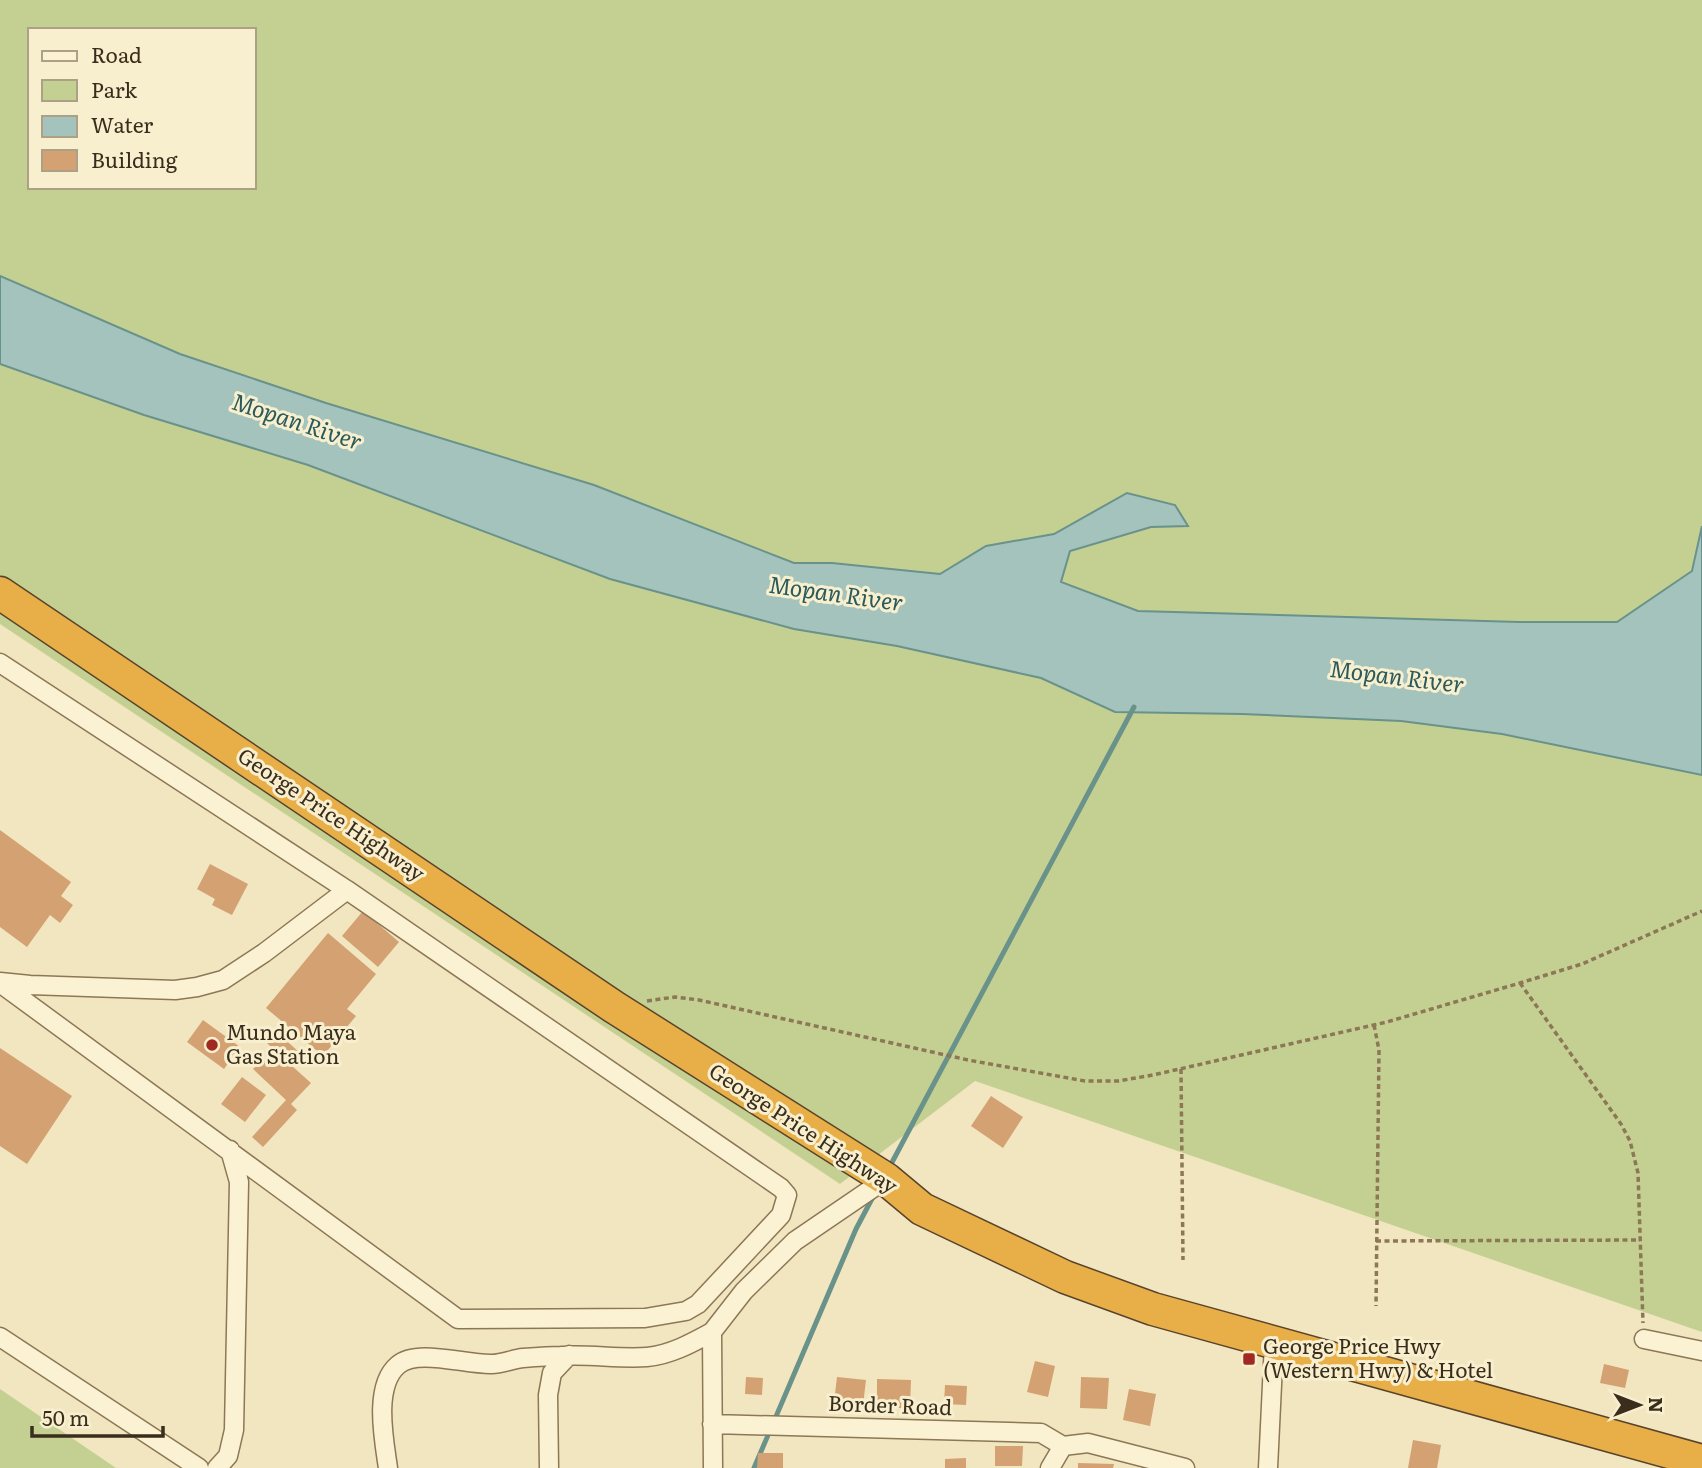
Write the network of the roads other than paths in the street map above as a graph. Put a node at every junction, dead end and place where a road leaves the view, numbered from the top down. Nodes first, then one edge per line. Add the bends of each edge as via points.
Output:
1 (0, 593) edge
2 (0, 663) edge
3 (347, 890) junction
4 (0, 982) edge
5 (230, 1150) junction
6 (886, 1179) junction
7 (712, 1332) junction
8 (0, 1337) edge
9 (1644, 1339) road end
10 (1275, 1343) junction
11 (1702, 1351) edge
12 (569, 1355) junction
13 (712, 1424) junction
14 (1063, 1446) junction
15 (1702, 1461) edge
16 (199, 1468) edge
17 (218, 1468) edge
18 (388, 1468) edge
19 (549, 1468) edge
20 (713, 1468) edge
21 (1050, 1468) edge
22 (1185, 1468) edge
23 (1268, 1468) edge

1 - 6 highway, George Price Highway via 614,1007
2 - 3 street
3 - 4 street via 233,974 197,987
3 - 5 street via 782,1188 786,1204 781,1215 698,1304 686,1311 645,1318 458,1319
4 - 5 street
5 - 17 street via 239,1182 234,1430 228,1456
6 - 7 street via 795,1241 744,1291
6 - 10 highway, George Price Highway via 922,1209 1065,1277 1153,1310
7 - 12 street via 649,1357
7 - 13 street
8 - 16 street
9 - 11 street
10 - 15 highway, George Price Highway
10 - 23 street
12 - 18 street via 496,1364 408,1358 397,1365 385,1387
12 - 19 street via 552,1373 548,1395
13 - 14 street, Border Road via 1041,1433
13 - 20 street
14 - 21 street
14 - 22 street via 1088,1443

